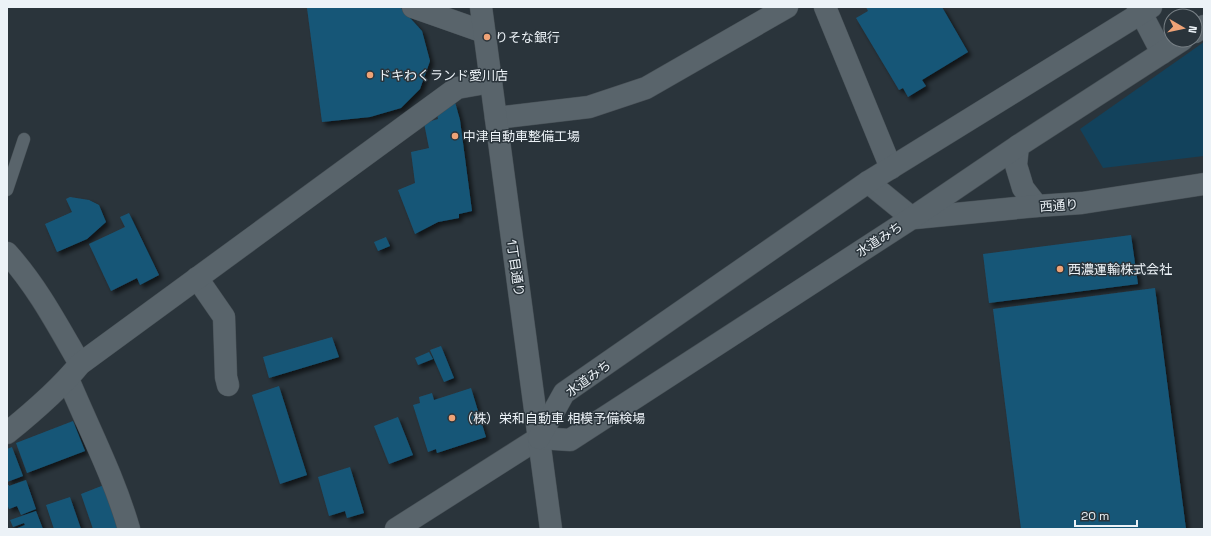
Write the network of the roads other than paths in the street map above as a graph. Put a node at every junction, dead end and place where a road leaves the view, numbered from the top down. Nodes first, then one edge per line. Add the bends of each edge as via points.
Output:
1 (413, 7) edge
2 (481, 7) edge
3 (787, 7) edge
4 (825, 7) edge
5 (1144, 9) edge
6 (484, 32) junction
7 (1170, 48) edge
8 (1162, 53) junction
9 (491, 82) junction
10 (496, 118) junction
11 (24, 139) dead end
12 (1018, 146) junction
13 (891, 168) junction
14 (868, 182) junction
15 (1204, 184) edge
16 (7, 190) edge
17 (1037, 206) junction
18 (912, 218) junction
19 (7, 253) edge
20 (197, 278) junction
21 (74, 372) junction
22 (228, 385) dead end
23 (7, 434) edge
24 (539, 438) junction
25 (130, 529) edge
26 (396, 529) edge
27 (551, 529) edge

1 - 6 street
2 - 6 street, 1丁目通り
3 - 10 street via 646,88 589,107
4 - 13 street
5 - 8 street
5 - 13 street, 水道みち
6 - 9 street, 1丁目通り
7 - 8 street, 水道みち
8 - 12 street, 水道みち
9 - 10 street, 1丁目通り
9 - 20 street via 457,88
10 - 24 street, 1丁目通り
11 - 16 lane
12 - 17 street via 1016,165 1023,188
12 - 18 street, 水道みち
13 - 14 street, 水道みち
14 - 18 street
14 - 24 street, 水道みち via 564,393
15 - 17 street, 西通り via 1082,203
17 - 18 street, 西通り
18 - 24 street, 水道みち via 570,440
19 - 21 street via 44,301
20 - 21 street
20 - 22 street via 224,317
21 - 23 street
21 - 25 street via 85,419 110,474
24 - 26 street
24 - 27 street, 1丁目通り

